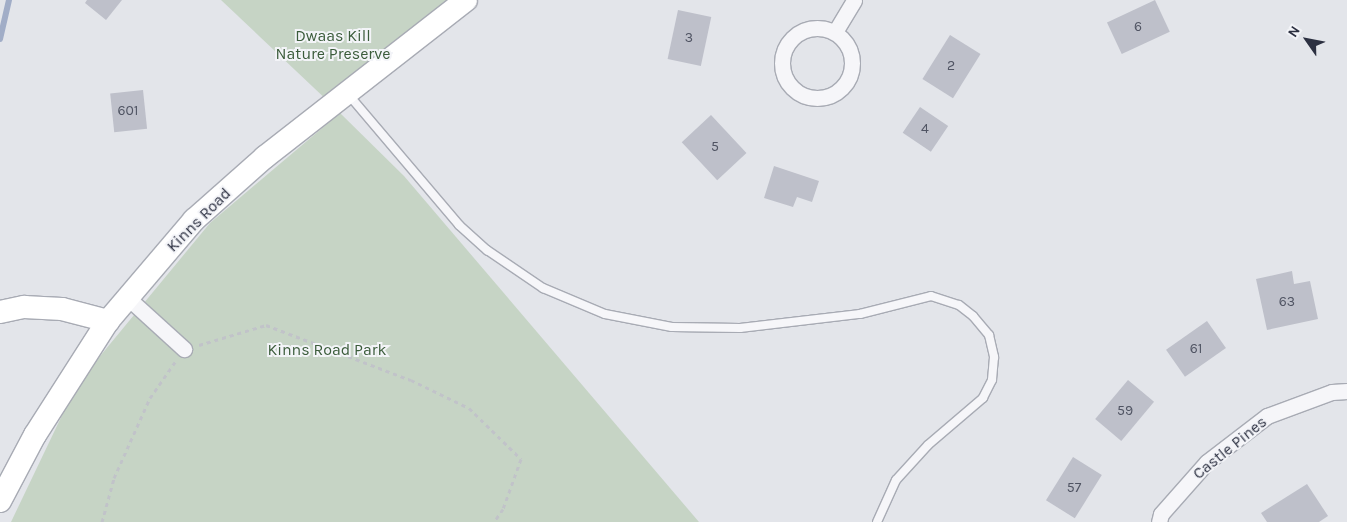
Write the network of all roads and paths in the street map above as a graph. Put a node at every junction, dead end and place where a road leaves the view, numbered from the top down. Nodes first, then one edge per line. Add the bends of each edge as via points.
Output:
1 (466, 0) edge
2 (854, 0) edge
3 (835, 32) junction
4 (346, 92) junction
5 (128, 298) junction
6 (0, 312) edge
7 (108, 321) junction
8 (184, 350) junction
9 (1347, 391) edge
10 (0, 501) edge
11 (102, 522) edge
12 (494, 522) edge
13 (877, 522) edge
14 (1159, 522) edge

1 - 4 street, Kinns Road
2 - 3 street
3 - 3 street via 851,52 850,78 831,96 819,99 796,92 787,83 782,60 791,39 812,28
4 - 5 street, Kinns Road via 194,220
4 - 13 lane via 459,225 487,250 543,288 605,314 672,327 740,328 860,314 931,296 959,305 973,316 989,335 994,357 992,380 983,398 928,445 896,480
5 - 7 street, Kinns Road
5 - 8 street
6 - 7 street via 24,307 62,308
7 - 10 street, Kinns Road via 35,435
8 - 11 path via 150,398 114,478
8 - 12 path via 266,325 411,380 469,408 521,459 503,509
9 - 14 street, Castle Pines via 1332,392 1267,416 1207,462 1182,488

